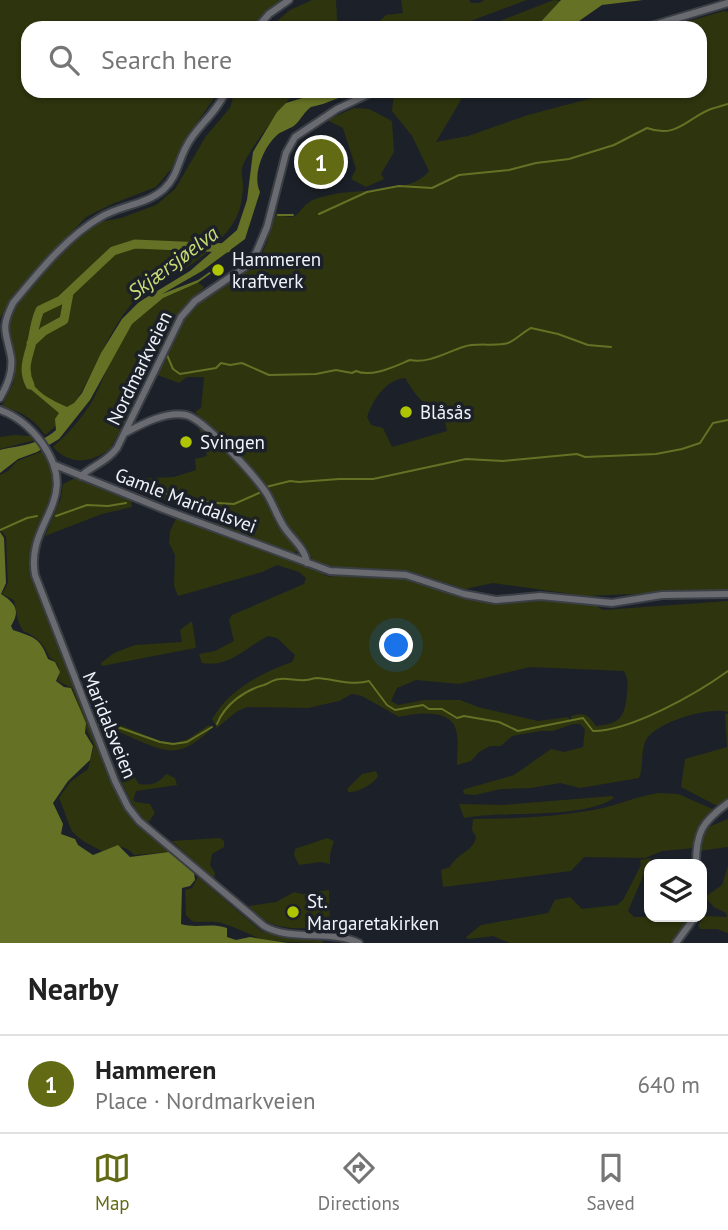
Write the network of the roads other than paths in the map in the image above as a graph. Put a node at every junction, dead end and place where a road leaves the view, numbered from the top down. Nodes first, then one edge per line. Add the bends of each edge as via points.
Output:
1 (289, 0) edge
2 (728, 3) edge
3 (263, 21) edge
4 (667, 21) edge
5 (222, 98) edge
6 (360, 98) edge
7 (0, 397) edge
8 (0, 410) edge
9 (125, 433) junction
10 (55, 465) junction
11 (81, 476) junction
12 (307, 563) junction
13 (728, 594) edge
14 (728, 803) edge
15 (696, 859) edge
16 (691, 922) edge
17 (359, 943) edge
18 (676, 943) edge

1 - 3 street
2 - 4 street
5 - 7 street via 190,140 166,187 151,198 92,222 49,261 13,303 1,329 11,363
6 - 9 street, Nordmarkveien via 295,137 256,253 245,267 195,301 181,317
8 - 10 street via 24,423
9 - 11 street, Nordmarkveien via 108,458
9 - 12 street, Gamle Maridalsvei via 170,415 195,419 263,488
10 - 11 street, Gamle Maridalsvei
10 - 17 street, Maridalsveien via 57,492 35,552 34,575 130,811 266,928 338,936
11 - 12 street, Gamle Maridalsvei
12 - 13 street, Gamle Maridalsvei via 336,572 413,576 485,599 540,596 612,603 662,595
14 - 15 street via 698,834
16 - 18 street

